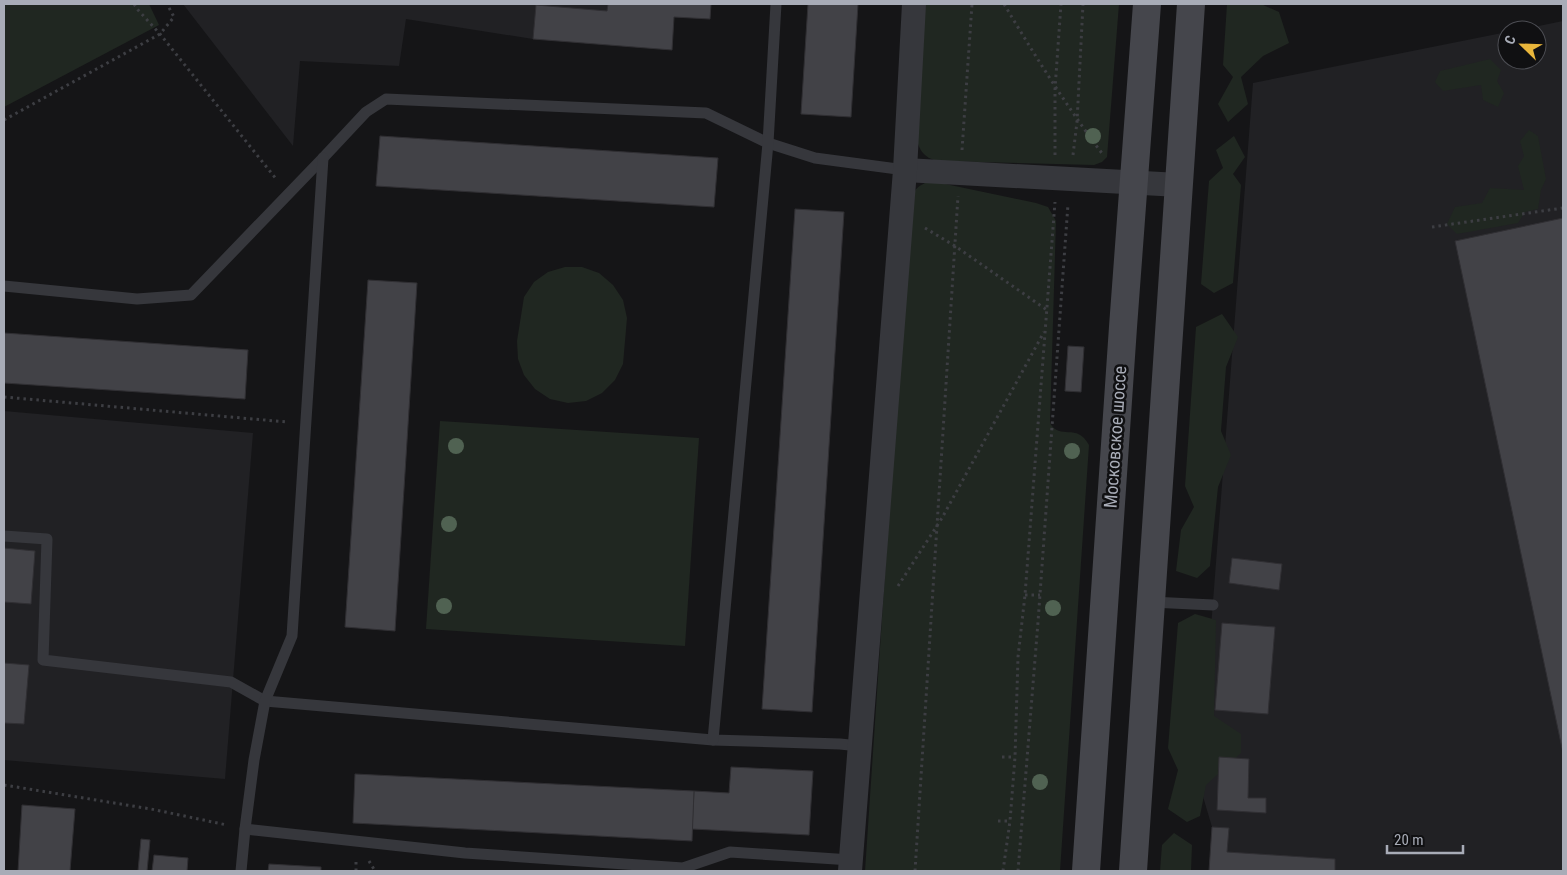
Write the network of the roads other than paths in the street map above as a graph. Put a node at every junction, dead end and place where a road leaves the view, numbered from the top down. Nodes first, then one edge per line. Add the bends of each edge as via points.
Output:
1 (776, 4) edge
2 (914, 4) edge
3 (1146, 4) edge
4 (1191, 4) edge
5 (768, 143) junction
6 (323, 158) junction
7 (905, 170) junction
8 (1134, 182) junction
9 (1180, 184) junction
10 (4, 286) edge
11 (4, 536) edge
12 (1151, 602) junction
13 (1213, 606) dead end
14 (265, 701) junction
15 (713, 740) junction
16 (859, 746) junction
17 (245, 829) junction
18 (850, 866) edge
19 (241, 871) edge
20 (1086, 871) edge
21 (1133, 871) edge

1 - 5 lane
2 - 7 street
3 - 8 main road, Московское шоссе
4 - 9 main road
5 - 6 lane via 706,113 386,99 366,112
5 - 7 lane via 814,158
5 - 15 lane
6 - 10 lane via 191,295 137,299
6 - 14 lane via 292,636
7 - 8 street
7 - 16 street
8 - 9 street
8 - 20 main road, Московское шоссе
9 - 12 main road
11 - 14 lane via 46,539 43,660 231,682
12 - 13 lane
12 - 21 main road
14 - 15 lane
14 - 17 lane
15 - 16 lane
16 - 18 street
17 - 18 lane via 465,853 683,868 730,852
17 - 19 lane

